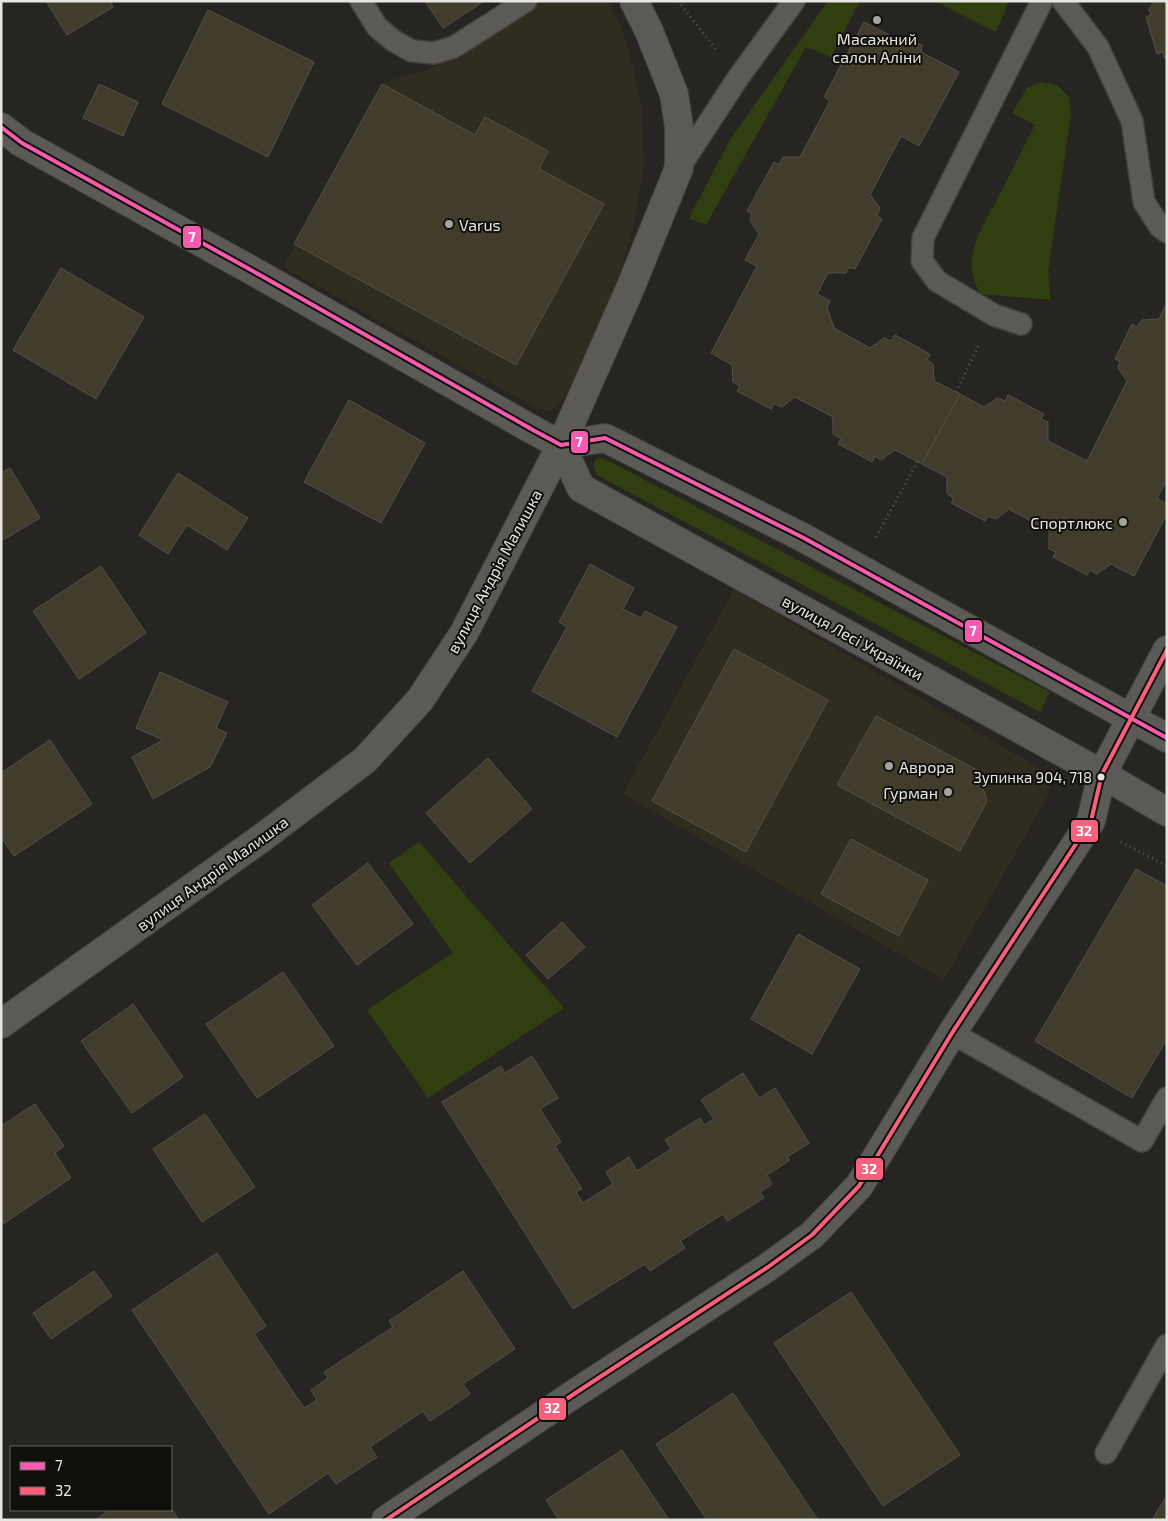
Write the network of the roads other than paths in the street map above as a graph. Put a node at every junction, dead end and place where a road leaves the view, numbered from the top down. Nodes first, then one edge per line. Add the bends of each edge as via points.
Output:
1 (362, 1) edge
2 (526, 1) edge
3 (634, 1) edge
4 (794, 1) edge
5 (1042, 1) edge
6 (1063, 1) edge
7 (1, 127) edge
8 (679, 168) junction
9 (1167, 232) edge
10 (1021, 324) dead end
11 (561, 444) junction
12 (1167, 650) edge
13 (1132, 719) junction
14 (1167, 738) edge
15 (1102, 774) junction
16 (1167, 812) edge
17 (1, 1024) edge
18 (952, 1032) junction
19 (1167, 1098) edge
20 (1167, 1345) edge
21 (1106, 1453) dead end
22 (386, 1520) edge

1 - 2 lane via 377,27 394,42 412,51 434,53 454,47
3 - 8 street, вулиця Андрія Малишка via 674,94 680,126
4 - 8 lane
5 - 10 lane via 923,238 922,261 937,281 994,315
6 - 9 lane via 1098,47 1132,121 1144,202 1160,227
7 - 11 street via 22,143
8 - 11 street, вулиця Андрія Малишка via 629,292
11 - 13 street via 605,438 802,537
11 - 15 street, вулиця Лесі Українки via 581,488
11 - 17 street, вулиця Андрія Малишка via 464,632 420,700 365,760
12 - 13 street
13 - 14 street
13 - 15 street
15 - 16 street, вулиця Лесі Українки
15 - 18 street via 1091,821
18 - 19 lane via 1142,1141
18 - 22 street via 859,1186 812,1235
20 - 21 lane

